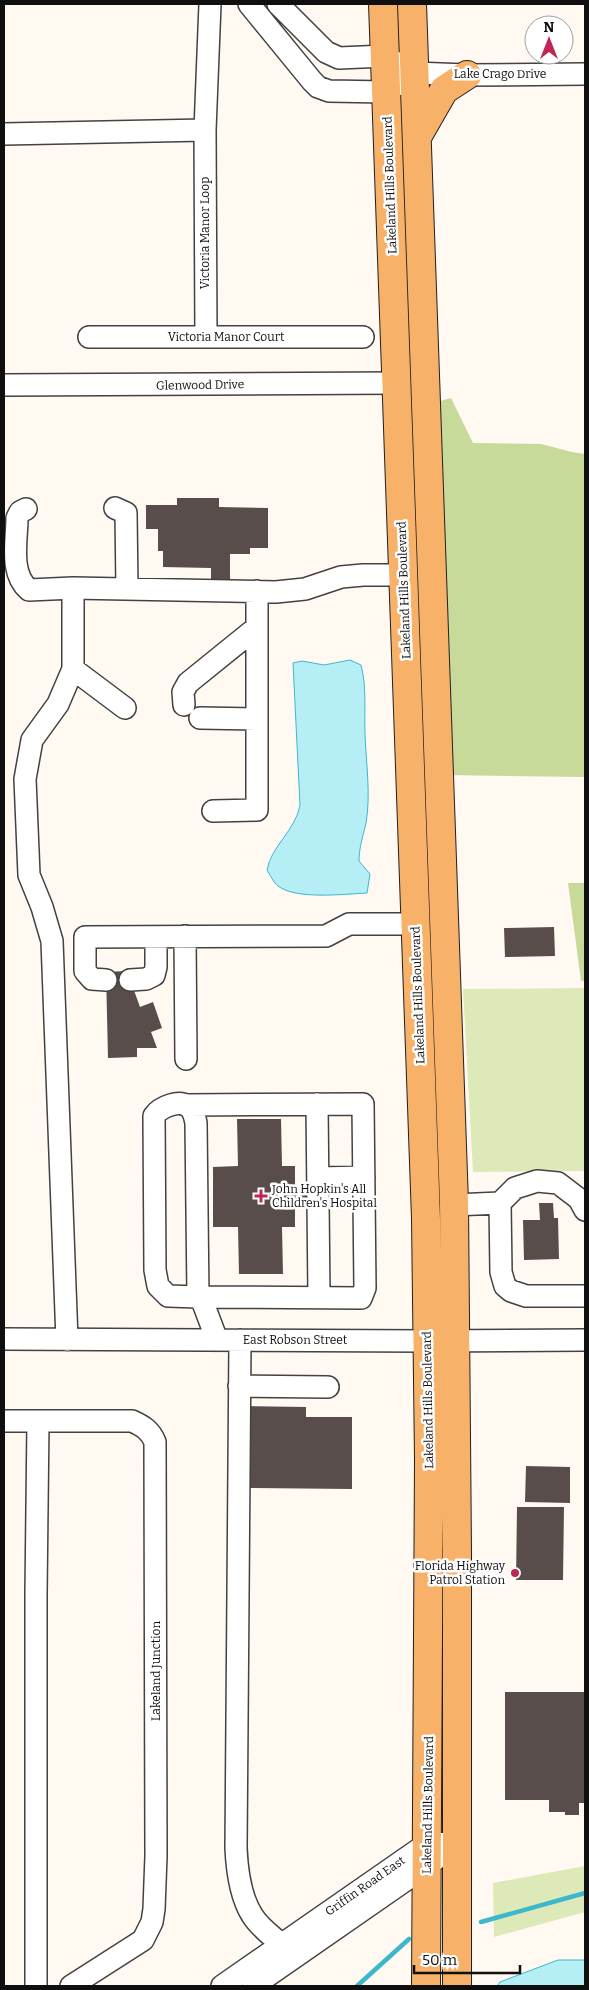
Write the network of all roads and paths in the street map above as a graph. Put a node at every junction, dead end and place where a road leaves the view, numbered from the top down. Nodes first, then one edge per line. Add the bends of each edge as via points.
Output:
1 (210, 4) edge
2 (248, 4) edge
3 (278, 4) edge
4 (383, 4) edge
5 (412, 4) edge
6 (298, 26) junction
7 (281, 43) junction
8 (385, 56) junction
9 (414, 73) junction
10 (585, 74) edge
11 (467, 75) junction
12 (386, 92) junction
13 (205, 130) junction
14 (4, 134) edge
15 (417, 137) junction
16 (89, 337) dead end
17 (206, 337) junction
18 (362, 337) dead end
19 (397, 383) junction
20 (4, 385) edge
21 (26, 508) dead end
22 (115, 508) dead end
23 (404, 575) junction
24 (73, 588) junction
25 (127, 589) junction
26 (257, 591) junction
27 (256, 628) junction
28 (73, 669) junction
29 (125, 708) dead end
30 (256, 719) junction
31 (213, 811) dead end
32 (440, 818) junction
33 (416, 924) junction
34 (156, 936) junction
35 (185, 936) junction
36 (106, 980) dead end
37 (130, 980) dead end
38 (186, 1059) dead end
39 (317, 1104) junction
40 (188, 1106) junction
41 (364, 1177) junction
42 (318, 1178) junction
43 (500, 1203) junction
44 (454, 1205) junction
45 (585, 1210) edge
46 (585, 1296) edge
47 (198, 1297) junction
48 (320, 1297) junction
49 (4, 1340) edge
50 (67, 1340) junction
51 (217, 1340) junction
52 (240, 1340) junction
53 (585, 1340) edge
54 (428, 1341) junction
55 (456, 1341) junction
56 (239, 1386) junction
57 (328, 1387) dead end
58 (4, 1421) edge
59 (38, 1421) junction
60 (457, 1844) junction
61 (427, 1854) junction
62 (282, 1945) junction
63 (36, 1986) edge
64 (71, 1986) edge
65 (222, 1986) edge
66 (253, 1986) edge
67 (426, 1986) edge
68 (457, 1986) edge

1 - 13 street, Victoria Manor Loop
2 - 7 street
3 - 6 street
4 - 8 main road, Lakeland Hills Boulevard
5 - 9 main road
6 - 7 street
6 - 8 street via 332,56
7 - 12 street via 312,81 324,90
8 - 9 street
8 - 12 main road, Lakeland Hills Boulevard
9 - 11 street, Lake Crago Drive
9 - 12 street
9 - 15 main road
10 - 11 street, Lake Crago Drive
11 - 15 main road via 444,90
12 - 19 main road, Lakeland Hills Boulevard
13 - 14 street
13 - 17 street, Victoria Manor Loop
15 - 32 main road
16 - 17 street, Victoria Manor Court
17 - 18 street, Victoria Manor Court
19 - 20 street, Glenwood Drive
19 - 23 main road, Lakeland Hills Boulevard
21 - 24 street via 18,518 16,572 21,583 29,590
22 - 25 street via 126,512
23 - 26 street via 341,577 305,589
23 - 32 main road via 418,588 422,612 427,776
23 - 33 main road, Lakeland Hills Boulevard
24 - 25 street
24 - 28 street
25 - 26 street
26 - 27 street
27 - 30 street
27 - 30 street via 188,683 183,692 192,712
28 - 29 street
28 - 50 street via 58,704 32,740 25,779 29,876 52,941
30 - 31 street via 256,810
32 - 44 main road
33 - 35 street via 349,924 326,936
33 - 54 main road, Lakeland Hills Boulevard
34 - 35 street
34 - 36 street via 85,937 85,971 92,979
34 - 37 street via 154,975
35 - 38 street
39 - 40 street
39 - 41 street via 363,1104
39 - 42 street
40 - 47 street via 193,1110 196,1123
40 - 47 street via 165,1106 154,1116 155,1270 158,1286 168,1296
41 - 42 street
41 - 48 street via 365,1288 361,1298
42 - 48 street
43 - 44 street
43 - 45 street via 515,1188 538,1181 558,1183 580,1199
43 - 46 street via 501,1272 505,1286 526,1296
44 - 55 main road
47 - 48 street
47 - 51 street
49 - 50 street, East Robson Street
50 - 51 street, East Robson Street
51 - 52 street, East Robson Street
52 - 54 street, East Robson Street
52 - 56 street
53 - 55 street, East Robson Street
54 - 55 street, East Robson Street
54 - 61 main road, Lakeland Hills Boulevard
55 - 60 main road
56 - 57 street
56 - 62 street via 236,1857 241,1887 252,1915
58 - 59 street, Lakeland Junction
59 - 63 street
59 - 64 street, Lakeland Junction via 132,1421 151,1433 155,1442 156,1856 152,1922 143,1940
60 - 61 street, Griffin Road East
60 - 68 main road
61 - 62 street, Griffin Road East
61 - 66 street, Griffin Road East via 398,1883
61 - 67 main road, Lakeland Hills Boulevard
62 - 65 street, Griffin Road East

